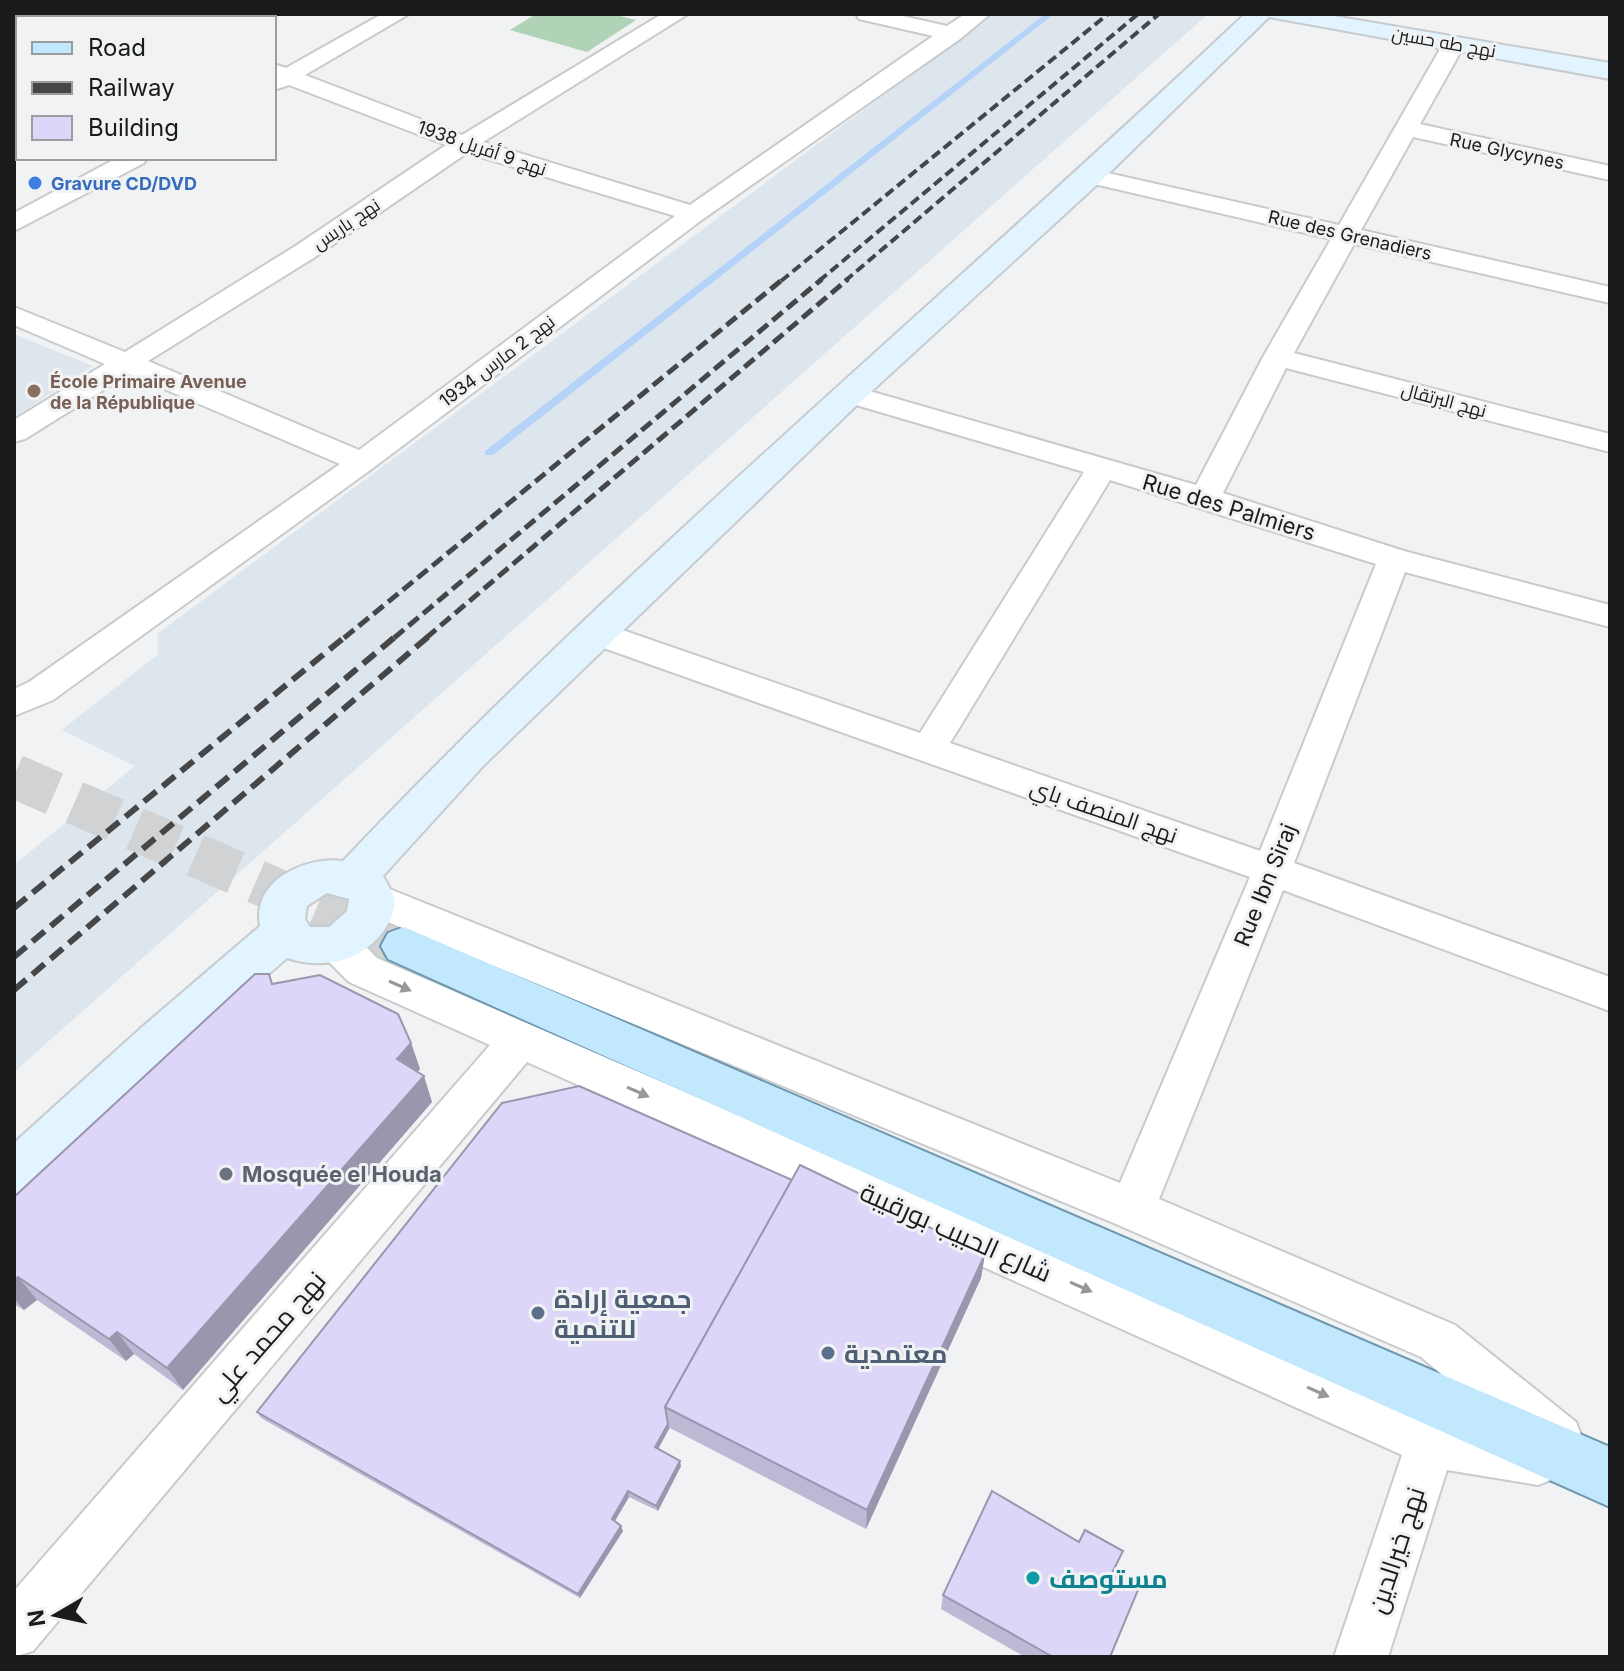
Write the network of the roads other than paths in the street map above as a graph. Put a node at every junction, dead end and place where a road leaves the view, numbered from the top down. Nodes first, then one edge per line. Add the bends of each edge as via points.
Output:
1 (398, 14) edge
2 (677, 14) edge
3 (867, 14) edge
4 (979, 14) edge
5 (1259, 14) edge
6 (1279, 14) edge
7 (952, 34) junction
8 (1454, 44) junction
9 (1610, 71) edge
10 (279, 77) edge
11 (1404, 128) junction
12 (464, 144) junction
13 (131, 160) edge
14 (1610, 173) edge
15 (1090, 176) junction
16 (694, 214) junction
17 (14, 223) edge
18 (1348, 233) junction
19 (1610, 295) edge
20 (14, 315) edge
21 (1277, 357) junction
22 (124, 363) junction
23 (849, 394) junction
24 (14, 433) edge
25 (1610, 443) edge
26 (362, 462) junction
27 (1101, 469) junction
28 (1205, 498) junction
29 (1394, 559) junction
30 (1610, 616) edge
31 (596, 633) junction
32 (14, 704) edge
33 (928, 750) junction
34 (1272, 870) junction
35 (363, 888) junction
36 (285, 932) junction
37 (336, 944) junction
38 (404, 946) tunnel mouth
39 (1610, 994) edge
40 (520, 1040) junction
41 (14, 1176) edge
42 (1132, 1209) junction
43 (1431, 1442) junction
44 (1602, 1474) edge
45 (14, 1632) edge
46 (1361, 1657) edge

1 - 10 street
2 - 12 street, نهج باريس
3 - 7 street
4 - 7 street, نهج 2 مارس 1934
5 - 15 street
6 - 8 street, نهج طه حسين
7 - 16 street, نهج 2 مارس 1934
8 - 9 street, نهج طه حسين
8 - 11 street
10 - 12 street, نهج 9 أفريل 1938
11 - 14 street, Rue Glycynes
11 - 18 street
12 - 16 street, نهج 9 أفريل 1938
12 - 22 street, نهج باريس via 306,251
13 - 17 street
15 - 18 street, Rue des Grenadiers
15 - 23 street
16 - 26 street, نهج 2 مارس 1934
18 - 19 street, Rue des Grenadiers
18 - 21 street
20 - 22 street
21 - 25 street, نهج البرتقال
21 - 28 street
22 - 24 street, نهج باريس
22 - 26 street
23 - 27 street, Rue des Palmiers
23 - 31 street
26 - 32 street, نهج 2 مارس 1934 via 41,691
27 - 28 street, Rue des Palmiers
27 - 33 street
28 - 29 street, Rue des Palmiers
29 - 30 street, Rue des Palmiers
29 - 34 street, Rue Ibn Siraj
31 - 33 street, نهج المنصف باي
31 - 35 street via 469,754
33 - 34 street, نهج المنصف باي
34 - 39 street, نهج المنصف باي
34 - 42 street, Rue Ibn Siraj
35 - 36 street via 327,876 298,887 282,909
35 - 37 street via 371,916
35 - 42 street
36 - 37 street via 307,945
36 - 41 street
37 -> 40 street, شارع الحبيب بورقيبة via 363,970
38 - 44 main road, شارع الحبيب بورقيبة
40 -> 43 street, شارع الحبيب بورقيبة
40 - 45 street, نهج محمد علي
42 - 44 street via 1438,1341
43 - 44 street, شارع الحبيب بورقيبة
43 - 46 street, نهج خيرالدين

